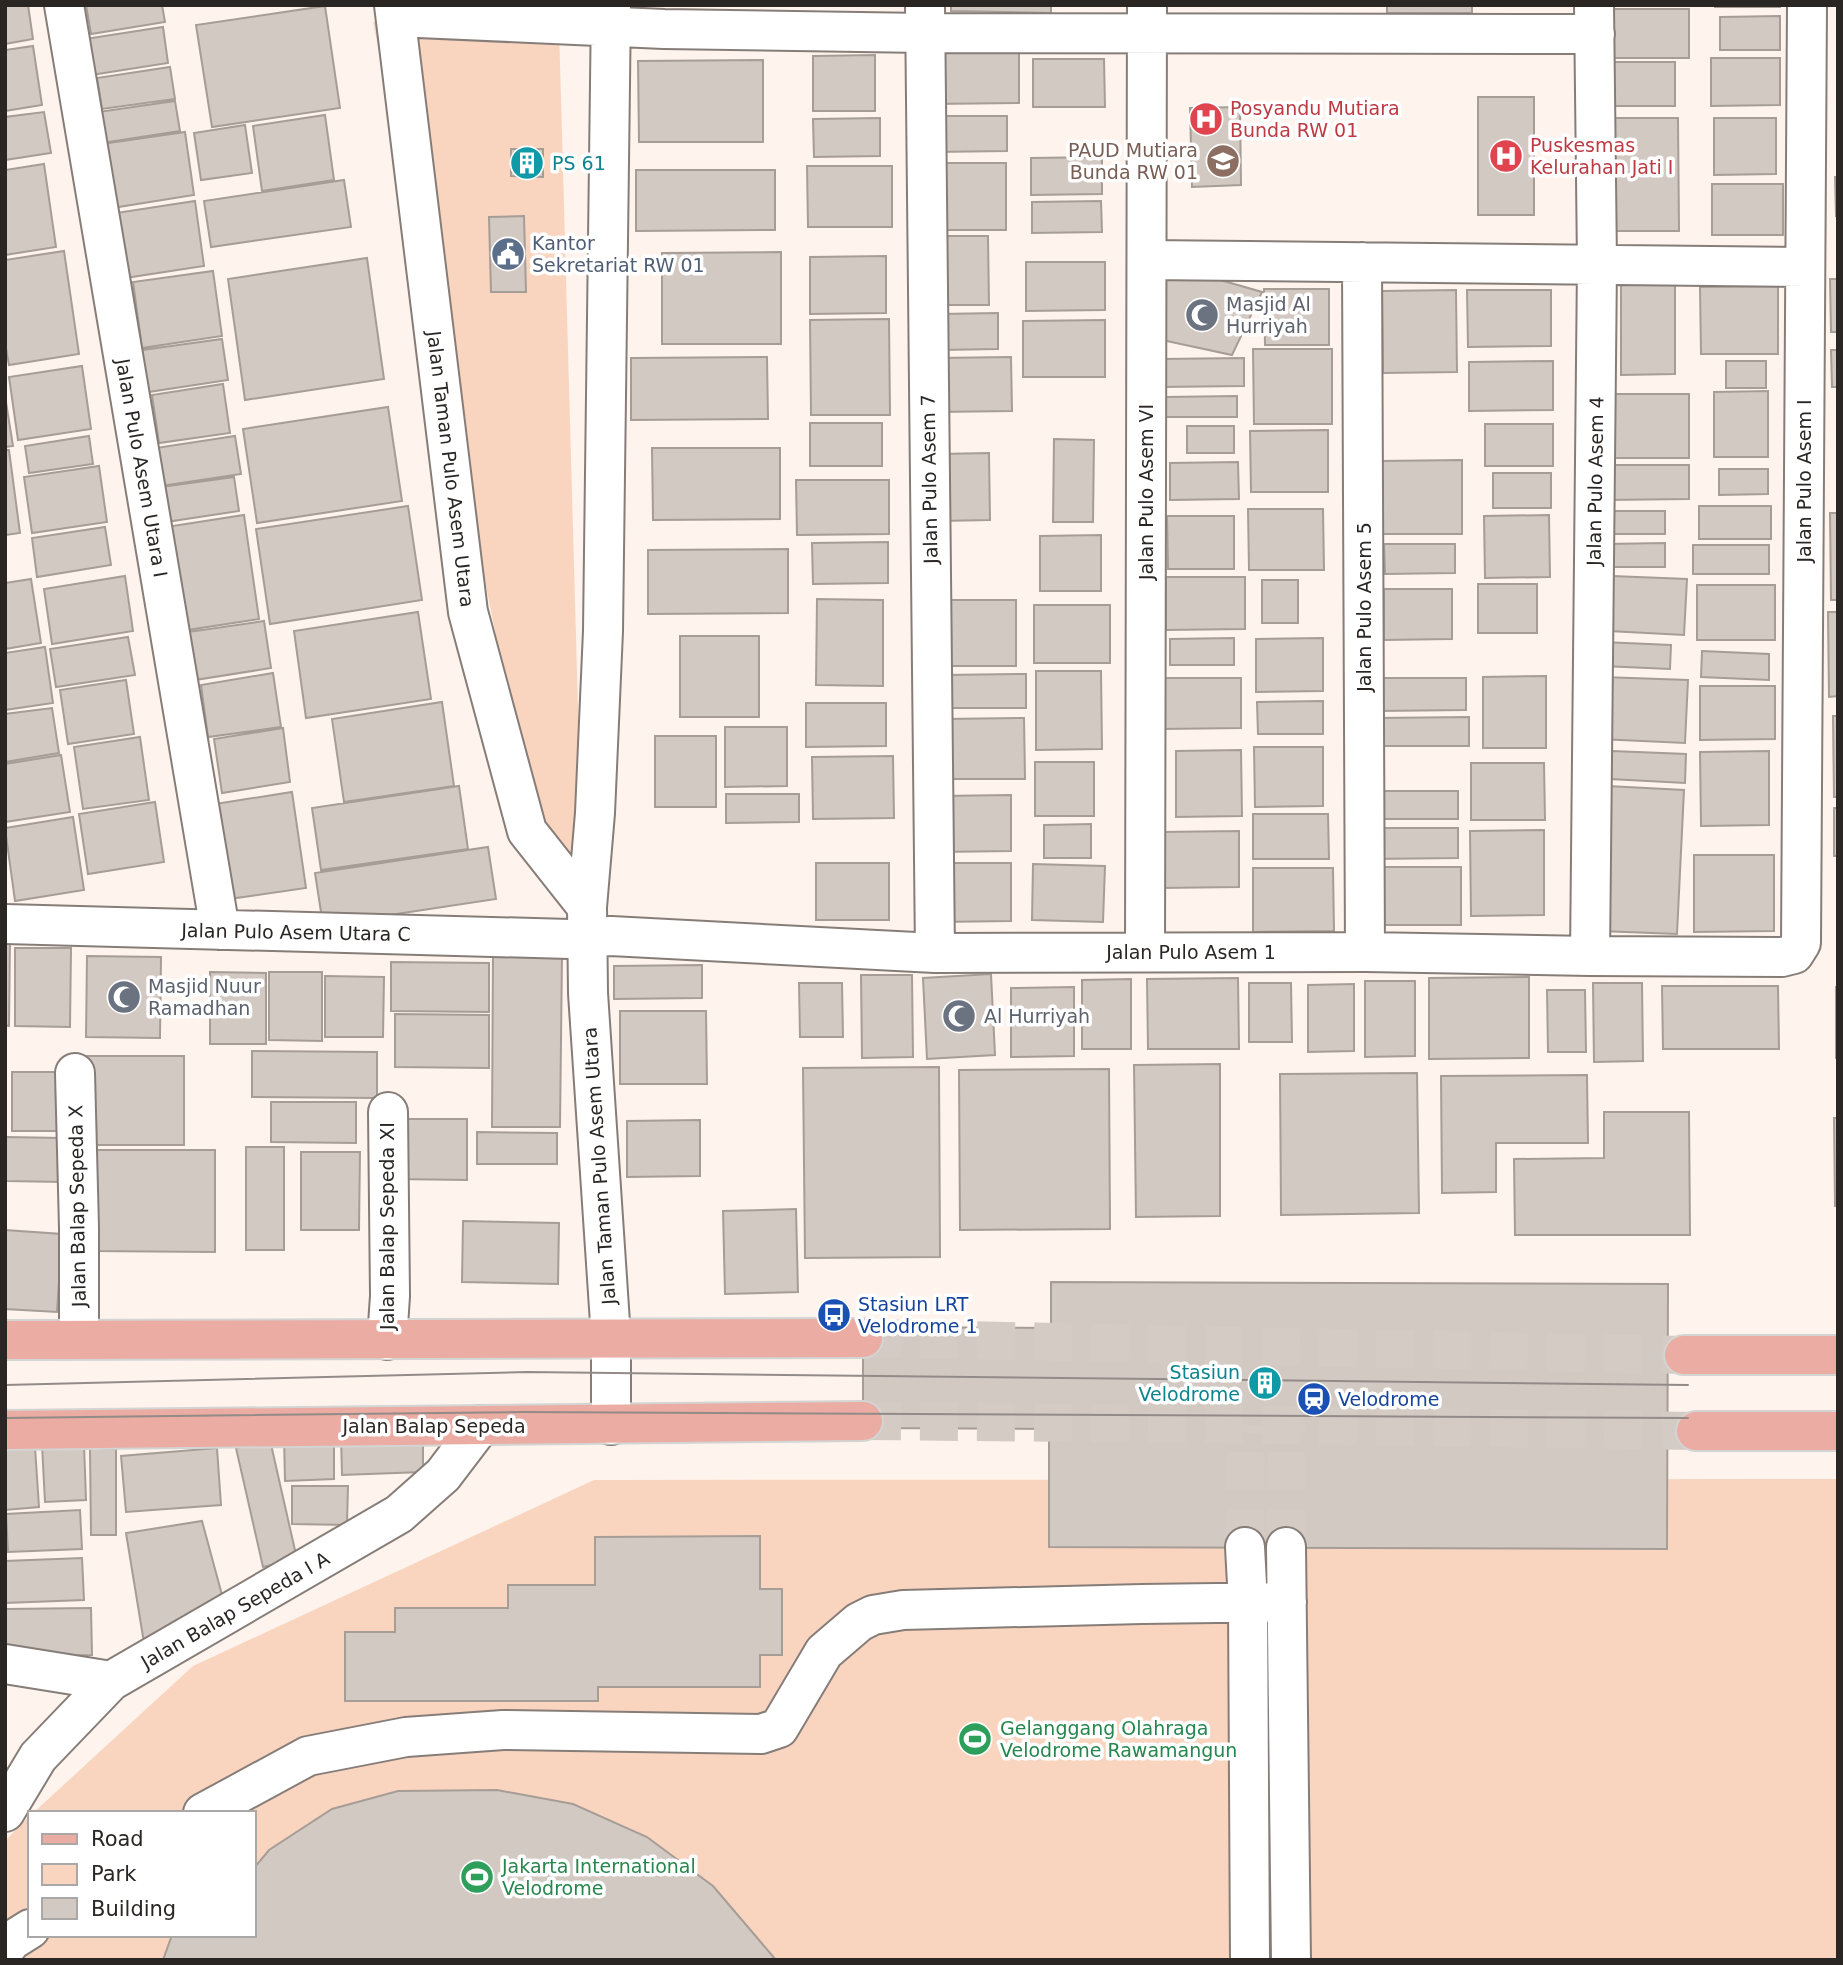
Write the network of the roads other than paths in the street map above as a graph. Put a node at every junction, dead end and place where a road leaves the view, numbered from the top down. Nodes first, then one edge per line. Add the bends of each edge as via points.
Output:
1 (64, 5) edge
2 (1807, 5) edge
3 (395, 11) edge
4 (611, 16) edge
5 (924, 19) edge
6 (1147, 19) edge
7 (1369, 19) edge
8 (1595, 19) edge
9 (1147, 260) junction
10 (1362, 262) junction
11 (1597, 264) junction
12 (1805, 267) junction
13 (587, 922) junction
14 (5, 924) edge
15 (220, 930) junction
16 (1145, 952) junction
17 (1366, 952) junction
18 (935, 953) junction
19 (1794, 954) joint
20 (1590, 956) junction
21 (75, 1073) dead end
22 (388, 1112) dead end
23 (611, 1338) junction
24 (863, 1338) tunnel mouth
25 (79, 1339) junction
26 (5, 1340) edge
27 (387, 1340) junction
28 (1684, 1355) tunnel mouth
29 (1838, 1355) edge
30 (863, 1421) tunnel mouth
31 (481, 1425) junction
32 (611, 1425) junction
33 (5, 1430) edge
34 (1696, 1431) tunnel mouth
35 (1838, 1432) edge
36 (1245, 1547) tunnel mouth
37 (1286, 1547) tunnel mouth
38 (1248, 1602) junction
39 (1287, 1602) junction
40 (5, 1664) edge
41 (111, 1681) junction
42 (207, 1811) edge
43 (5, 1812) edge
44 (1250, 1856) junction
45 (1289, 1856) junction
46 (28, 1930) edge
47 (5, 1949) edge
48 (1250, 1960) edge
49 (1291, 1960) edge

1 - 15 street, Jalan Pulo Asem Utara I
2 - 12 street, Jalan Pulo Asem I
3 - 4 street
3 - 13 street, Jalan Taman Pulo Asem Utara via 468,612 527,831
4 - 5 street via 664,29
4 - 13 street, Jalan Taman Pulo Asem Utara via 603,631
5 - 6 street
5 - 18 street, Jalan Pulo Asem 7
6 - 7 street
6 - 9 street, Jalan Pulo Asem VI
7 - 8 street
8 - 11 street, Jalan Pulo Asem 4
9 - 10 street
9 - 16 street, Jalan Pulo Asem VI
10 - 11 street
10 - 17 street, Jalan Pulo Asem 5
11 - 12 street
11 - 20 street, Jalan Pulo Asem 4
12 - 19 street, Jalan Pulo Asem I via 1801,943
13 - 15 street, Jalan Pulo Asem Utara C
13 - 18 street, Jalan Pulo Asem 1 via 611,936
13 - 23 street, Jalan Taman Pulo Asem Utara
14 - 15 street, Jalan Pulo Asem Utara C
16 - 17 street, Jalan Pulo Asem 1
16 - 18 street, Jalan Pulo Asem 1
17 - 20 street, Jalan Pulo Asem 1
19 - 20 street, Jalan Pulo Asem 1
21 - 25 street, Jalan Balap Sepeda X
22 - 27 street, Jalan Balap Sepeda XI
23 - 24 main road
23 - 27 main road
23 - 32 street, Jalan Taman Pulo Asem Utara
25 - 26 main road
25 - 27 main road
28 - 29 main road
30 - 32 main road, Jalan Balap Sepeda
31 - 32 main road, Jalan Balap Sepeda
31 - 33 main road, Jalan Balap Sepeda
31 - 41 street, Jalan Balap Sepeda I A via 443,1475 399,1514
34 - 35 main road
36 - 38 street
37 - 39 street
38 - 39 street
38 - 42 street via 903,1610 873,1615 824,1652 779,1728 761,1734 503,1730 406,1737 308,1756
38 - 44 street
39 - 45 street
40 - 41 street
41 - 43 street, Jalan Balap Sepeda I A via 38,1757
44 - 45 street
44 - 48 street
45 - 49 street
46 - 47 street

